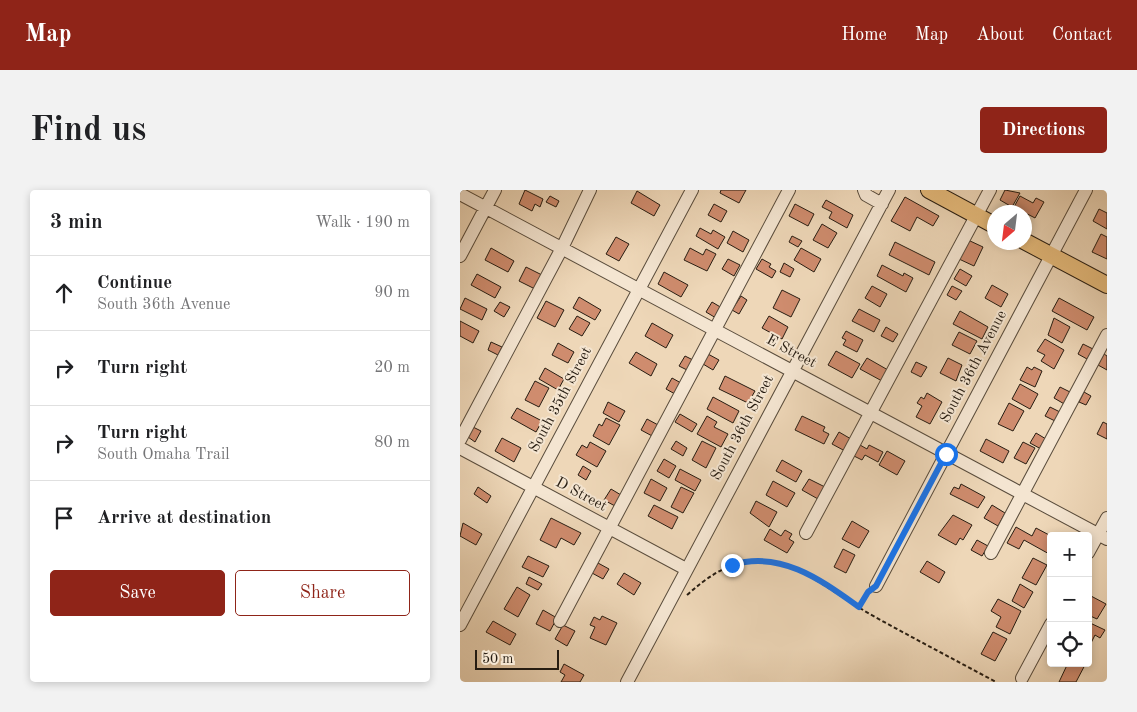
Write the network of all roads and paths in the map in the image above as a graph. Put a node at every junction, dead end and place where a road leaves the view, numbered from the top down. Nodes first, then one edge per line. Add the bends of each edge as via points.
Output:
1 (495, 190) edge
2 (590, 190) edge
3 (692, 190) edge
4 (789, 190) edge
5 (864, 190) edge
6 (889, 190) edge
7 (930, 190) edge
8 (990, 190) edge
9 (1086, 190) edge
10 (460, 194) edge
11 (882, 204) junction
12 (486, 208) junction
13 (976, 215) junction
14 (987, 221) edge
15 (1032, 245) edge
16 (562, 248) junction
17 (1052, 255) junction
18 (460, 256) edge
19 (1107, 284) edge
20 (638, 289) junction
21 (715, 330) junction
22 (1107, 335) edge
23 (792, 371) junction
24 (869, 412) junction
25 (460, 440) edge
26 (460, 448) edge
27 (946, 454) junction
28 (533, 487) junction
29 (1022, 494) junction
30 (1107, 518) edge
31 (610, 528) junction
32 (806, 533) dead end
33 (1103, 537) edge
34 (1092, 549) edge
35 (991, 553) dead end
36 (686, 569) junction
37 (876, 586) joint
38 (686, 596) dead end
39 (859, 607) junction
40 (560, 621) dead end
41 (460, 625) edge
42 (1047, 631) edge
43 (1022, 678) dead end
44 (627, 682) edge
45 (996, 682) edge

1 - 12 street
2 - 16 street
3 - 20 street, South 35th Street
4 - 21 street
5 - 11 street via 866,195
6 - 11 street, South 36th Street
7 - 13 main road
8 - 13 street
9 - 17 street, South 36th Avenue
10 - 12 street, E Street
11 - 23 street, South 36th Street
12 - 16 street, E Street
12 - 18 street
13 - 14 main road
13 - 24 street
15 - 17 main road
16 - 20 street, E Street
16 - 25 street
17 - 19 main road
17 - 27 street, South 36th Avenue
20 - 21 street, E Street
20 - 28 street, South 35th Street
21 - 23 street, E Street
21 - 31 street
22 - 29 street
23 - 24 street, E Street
23 - 36 street, South 36th Street
24 - 27 street, E Street
24 - 32 street
26 - 28 street, D Street
27 - 29 street, E Street
27 - 37 street, South 36th Avenue
28 - 31 street, D Street
28 - 41 street, South 35th Street
29 - 33 street, E Street
29 - 35 street
30 - 33 street
31 - 36 street, D Street
31 - 40 street
33 - 34 street
36 - 44 street, South 36th Street
37 - 39 path
38 - 39 path via 708,577 727,567 744,562 771,561 796,567
39 - 45 path
42 - 43 street

